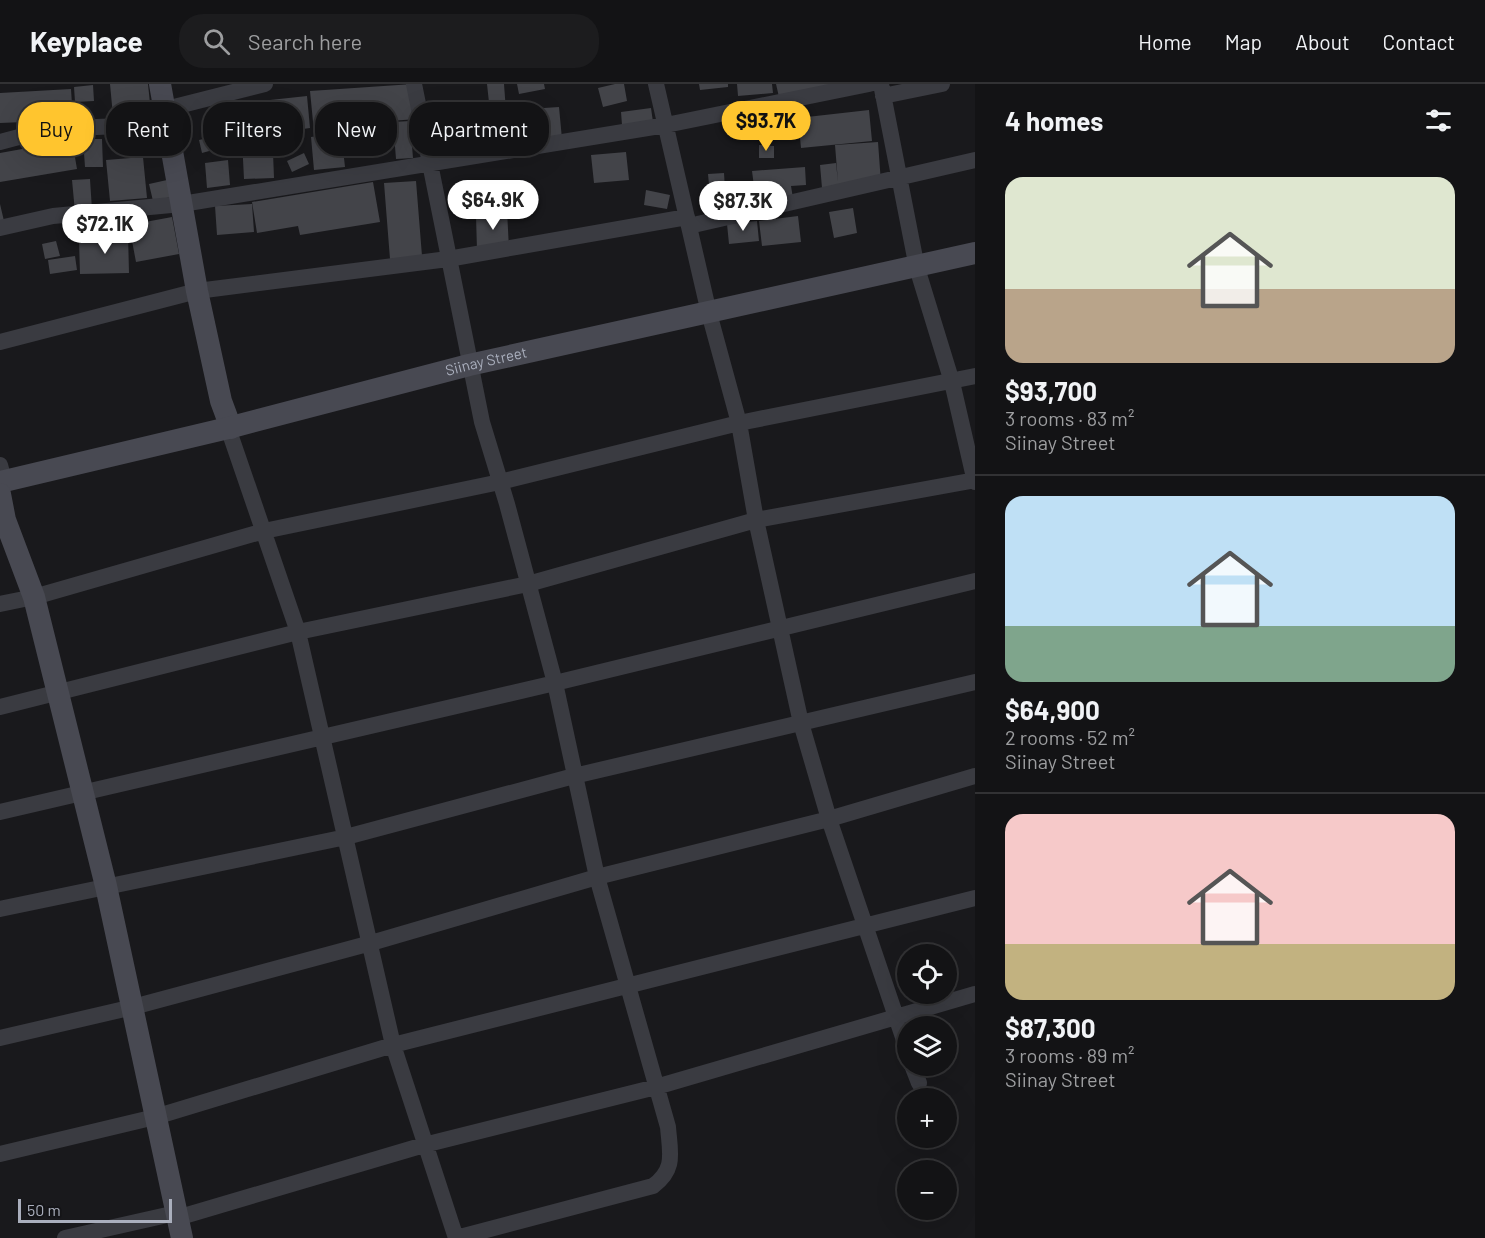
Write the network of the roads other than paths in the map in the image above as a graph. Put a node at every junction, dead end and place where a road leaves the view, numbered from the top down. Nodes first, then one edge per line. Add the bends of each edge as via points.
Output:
1 (160, 84) edge
2 (266, 84) edge
3 (414, 84) edge
4 (656, 84) edge
5 (869, 84) edge
6 (942, 84) edge
7 (882, 90) edge
8 (164, 102) edge
9 (191, 109) edge
10 (106, 123) edge
11 (666, 125) junction
12 (0, 142) edge
13 (174, 156) edge
14 (975, 160) edge
15 (431, 162) junction
16 (899, 180) junction
17 (182, 204) junction
18 (688, 222) junction
19 (0, 228) edge
20 (975, 253) edge
21 (448, 259) junction
22 (917, 268) junction
23 (197, 291) junction
24 (709, 313) junction
25 (0, 342) edge
26 (469, 365) junction
27 (975, 376) edge
28 (952, 382) junction
29 (739, 423) junction
30 (230, 428) junction
31 (1, 480) edge
32 (975, 481) edge
33 (500, 482) junction
34 (756, 520) junction
35 (264, 531) junction
36 (975, 581) edge
37 (528, 584) junction
38 (34, 597) junction
39 (0, 604) edge
40 (780, 629) junction
41 (298, 632) junction
42 (975, 682) edge
43 (555, 684) junction
44 (58, 695) junction
45 (0, 708) edge
46 (801, 723) junction
47 (323, 737) junction
48 (574, 776) junction
49 (975, 776) edge
50 (82, 793) junction
51 (0, 812) edge
52 (829, 819) junction
53 (346, 837) junction
54 (597, 877) junction
55 (106, 886) junction
56 (975, 898) edge
57 (0, 909) edge
58 (865, 926) junction
59 (371, 943) junction
60 (626, 985) junction
61 (975, 994) edge
62 (133, 1006) junction
63 (895, 1017) junction
64 (897, 1022) edge
65 (0, 1038) edge
66 (393, 1045) junction
67 (916, 1076) edge
68 (919, 1083) dead end
69 (656, 1087) junction
70 (154, 1117) junction
71 (424, 1145) junction
72 (0, 1154) edge
73 (178, 1223) edge
74 (65, 1238) edge
75 (456, 1238) edge

1 - 8 street
2 - 9 street
3 - 15 street
4 - 11 street
5 - 11 street
6 - 7 street
7 - 16 street
10 - 12 street via 49,129
11 - 15 street
11 - 18 street
13 - 17 street
14 - 16 street
15 - 17 street
15 - 21 street
16 - 18 street
16 - 22 street
17 - 19 street via 53,216
17 - 23 street
18 - 21 street
18 - 24 street
20 - 22 street, Siinay Street
21 - 23 street
21 - 26 street
22 - 24 street, Siinay Street
22 - 28 street
23 - 25 street
23 - 30 street
24 - 26 street, Siinay Street
24 - 29 street
26 - 30 street, Siinay Street
26 - 33 street
27 - 28 street
28 - 29 street
28 - 32 street
29 - 33 street
29 - 34 street
30 - 31 street, Siinay Street
30 - 35 street
31 - 38 street via 5,520
32 - 34 street
33 - 35 street
33 - 37 street
34 - 37 street
34 - 40 street
35 - 38 street
35 - 41 street
36 - 40 street
37 - 41 street
37 - 43 street
38 - 39 street
38 - 44 street
40 - 43 street
40 - 46 street
41 - 44 street
41 - 47 street
42 - 46 street
43 - 47 street
43 - 48 street
44 - 45 street
44 - 50 street
46 - 48 street
46 - 52 street
47 - 50 street
47 - 53 street
48 - 53 street
48 - 54 street
49 - 52 street
50 - 51 street
50 - 55 street
52 - 54 street
52 - 58 street
53 - 55 street
53 - 59 street
54 - 59 street
54 - 60 street
55 - 57 street
55 - 62 street
56 - 58 street
58 - 60 street
58 - 63 street
59 - 62 street
59 - 66 street
60 - 66 street
60 - 69 street
61 - 63 street
62 - 65 street
62 - 70 street
63 - 64 street
63 - 69 street
66 - 70 street
66 - 71 street
67 - 68 street
69 - 71 street
69 - 75 street via 668,1127 670,1161 666,1176 653,1186
70 - 72 street
70 - 73 street
71 - 73 street
71 - 75 street
73 - 74 street

